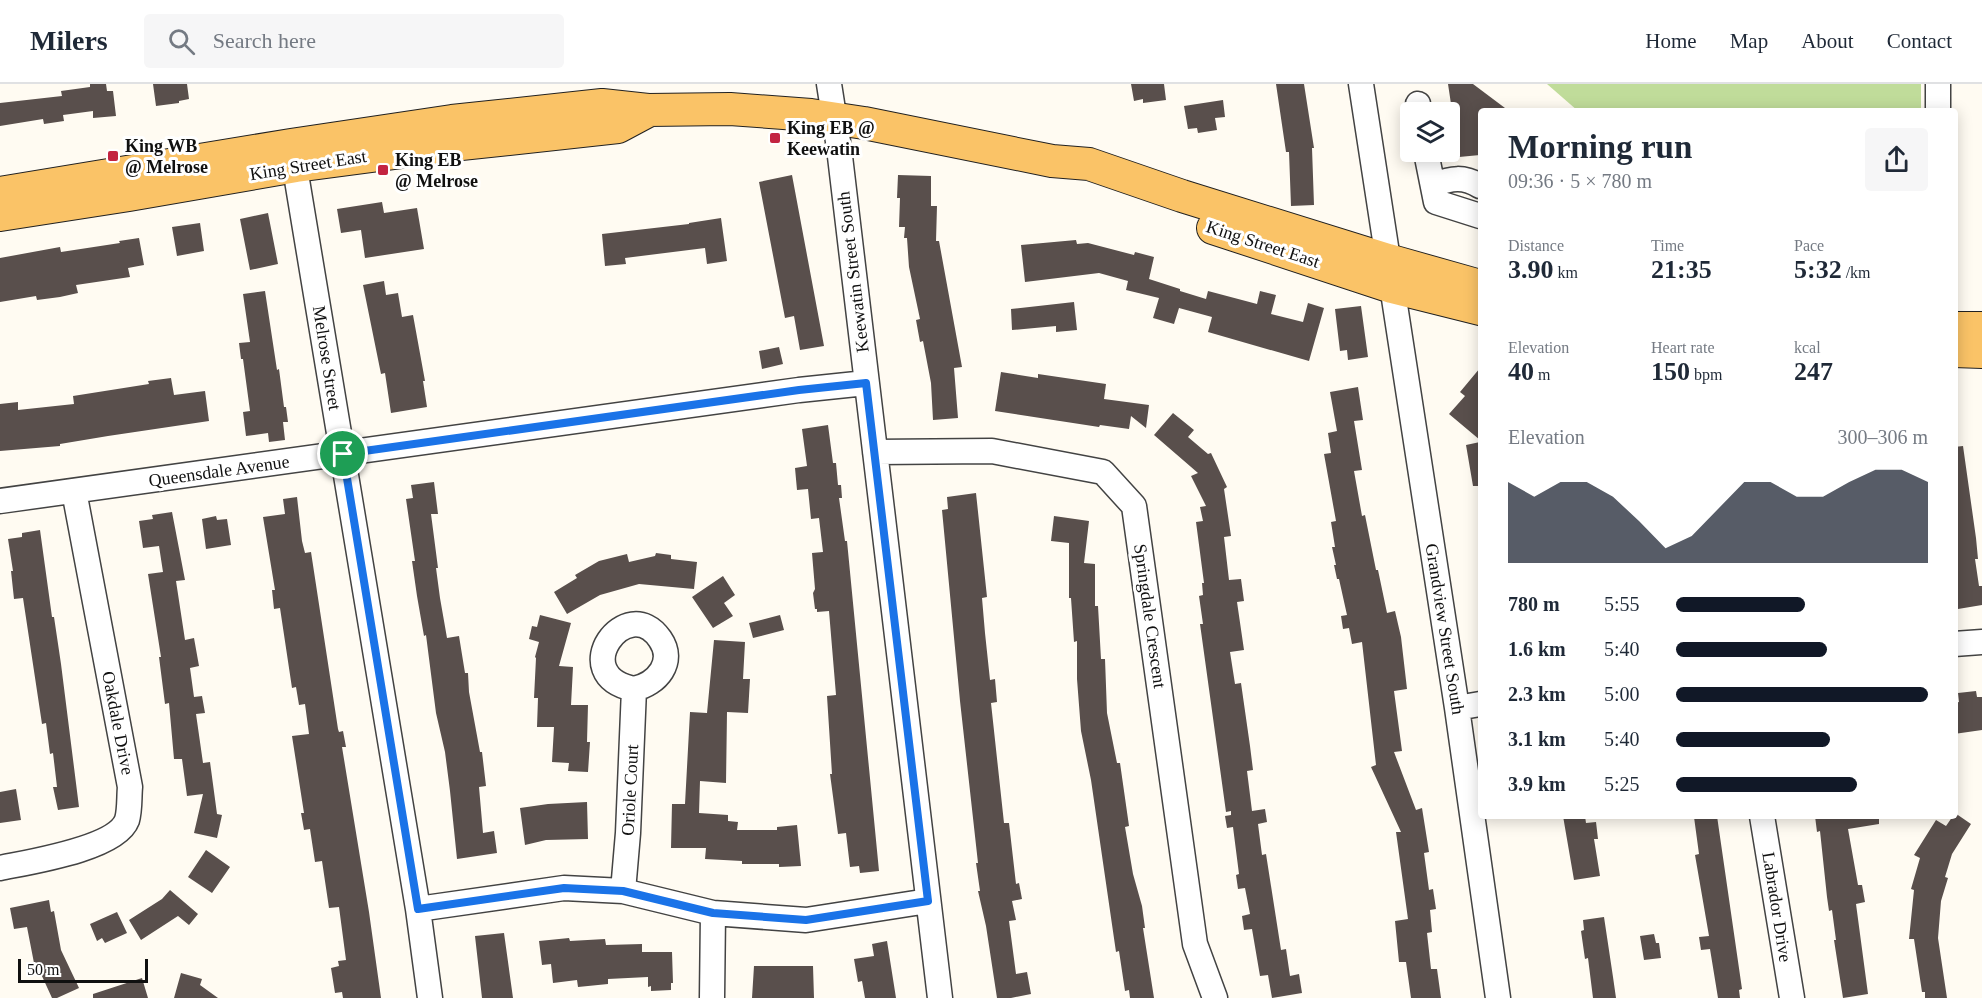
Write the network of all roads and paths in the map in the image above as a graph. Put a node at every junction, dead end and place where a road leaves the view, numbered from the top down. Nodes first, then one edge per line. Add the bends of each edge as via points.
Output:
1 (829, 84) edge
2 (1361, 84) edge
3 (1938, 84) edge
4 (1938, 108) edge
5 (833, 118) junction
6 (293, 155) junction
7 (1428, 162) edge
8 (1432, 185) junction
9 (1478, 185) edge
10 (0, 193) edge
11 (0, 215) edge
12 (1478, 215) edge
13 (1390, 273) junction
14 (1478, 286) edge
15 (1478, 308) edge
16 (1958, 328) edge
17 (1982, 328) edge
18 (1958, 351) edge
19 (1982, 352) edge
20 (866, 383) junction
21 (874, 452) junction
22 (343, 454) junction
23 (74, 491) junction
24 (0, 501) edge
25 (1982, 642) edge
26 (1958, 644) edge
27 (634, 689) dead end
28 (1469, 706) edge
29 (1478, 797) edge
30 (1480, 819) edge
31 (1762, 819) edge
32 (0, 868) edge
33 (623, 891) junction
34 (928, 901) junction
35 (418, 909) junction
36 (713, 913) junction
37 (430, 998) edge
38 (712, 998) edge
39 (940, 998) edge
40 (1215, 998) edge
41 (1498, 998) edge
42 (1792, 998) edge

1 - 5 street, Keewatin Street South
2 - 13 street, Grandview Street South
3 - 4 street
5 - 6 main road, King Street East via 602,105 452,121
5 - 13 main road, King Street East via 1052,161 1088,185
5 - 20 street, Keewatin Street South
6 - 10 main road, King Street East
6 - 11 main road, King Street East via 129,195
6 - 22 street, Melrose Street
7 - 8 street
8 - 9 street via 1454,177
8 - 12 street via 1436,202
13 - 14 main road, King Street East
13 - 15 main road, King Street East
13 - 28 street, Grandview Street South
16 - 17 main road
18 - 19 main road
20 - 21 street, Keewatin Street South
20 - 22 street, Queensdale Avenue
21 - 34 street, Keewatin Street South
21 - 40 street, Springdale Crescent via 992,451 1103,472 1134,506 1196,944
22 - 23 street, Queensdale Avenue
22 - 35 street, Melrose Street
23 - 24 street, Queensdale Avenue
23 - 32 street, Oakdale Drive via 130,787 126,821 107,840
25 - 26 street
27 - 33 street, Oriole Court
28 - 29 street, Grandview Street South
30 - 41 street, Grandview Street South
31 - 42 street, Labrador Drive
33 - 35 street via 564,888
33 - 36 street
34 - 36 street via 806,920
34 - 39 street, Keewatin Street South
35 - 37 street, Melrose Street
36 - 38 street

